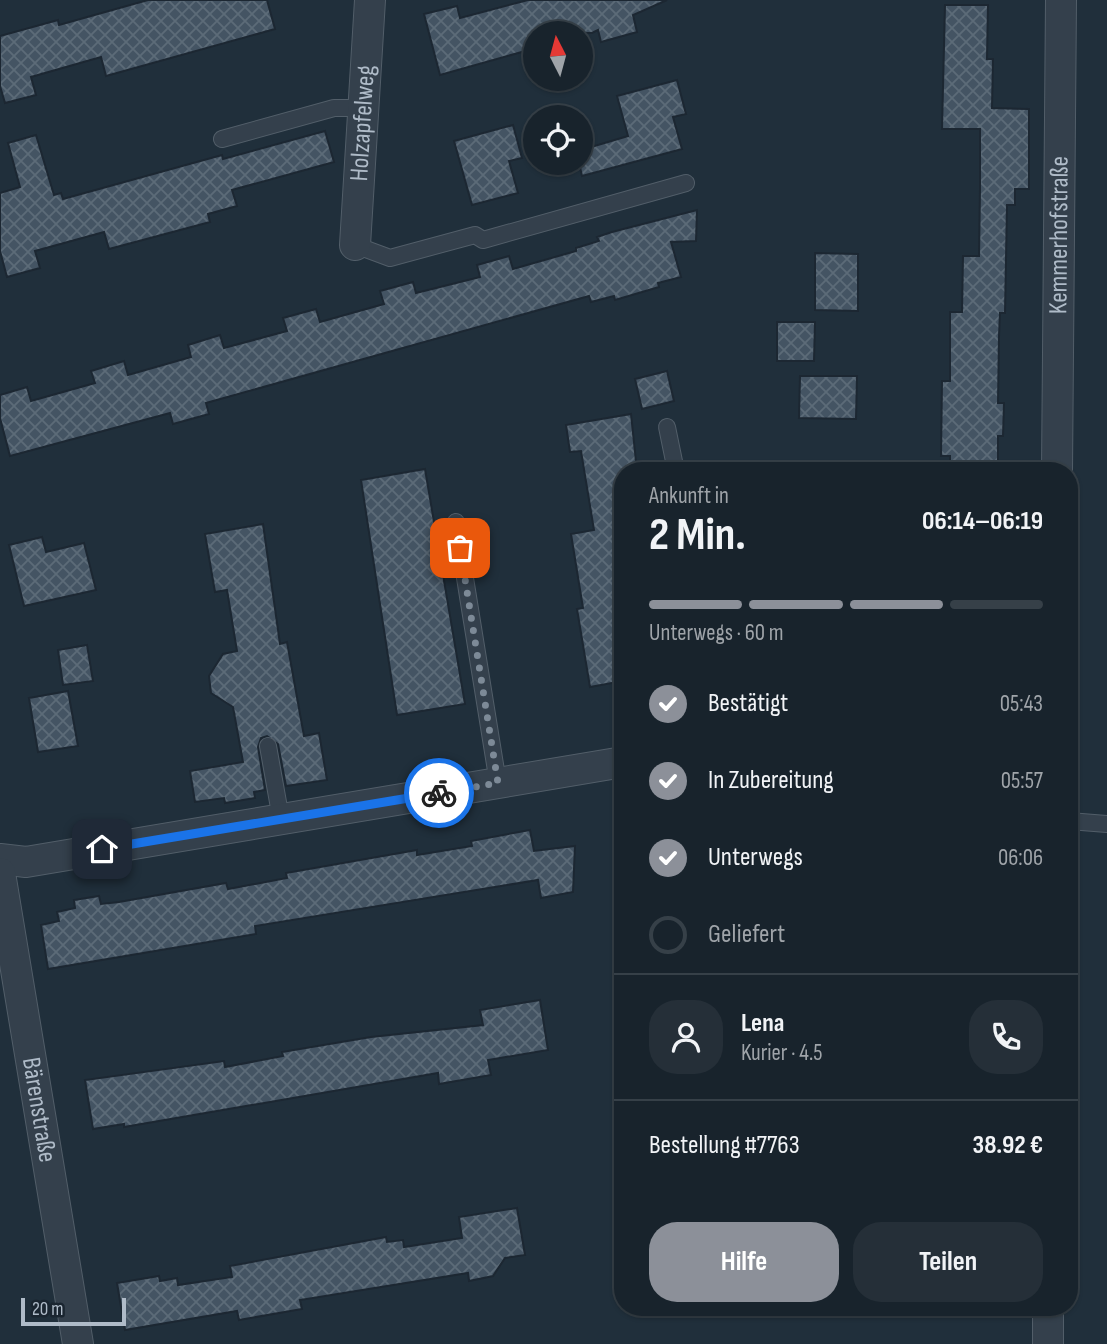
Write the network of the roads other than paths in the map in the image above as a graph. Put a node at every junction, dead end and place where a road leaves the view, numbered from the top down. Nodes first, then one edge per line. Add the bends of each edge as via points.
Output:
1 (369, 0) edge
2 (1061, 0) edge
3 (363, 108) junction
4 (222, 139) dead end
5 (686, 183) dead end
6 (355, 245) joint
7 (667, 427) dead end
8 (674, 462) edge
9 (1058, 462) edge
10 (456, 522) dead end
11 (268, 746) dead end
12 (614, 764) edge
13 (498, 783) junction
14 (281, 819) junction
15 (1078, 822) edge
16 (1107, 824) edge
17 (0, 859) edge
18 (0, 873) edge
19 (1048, 1316) edge
20 (78, 1344) edge
21 (1048, 1344) edge

1 - 3 street, Holzapfelweg
2 - 9 street, Kemmerhofstraße
3 - 4 lane via 334,108
3 - 6 street, Holzapfelweg
5 - 6 lane via 482,240 475,235 390,258
7 - 8 lane
10 - 13 lane
11 - 14 lane
12 - 13 street
13 - 14 street
14 - 17 street via 26,862
15 - 16 lane
18 - 20 street, Bärenstraße
19 - 21 street

